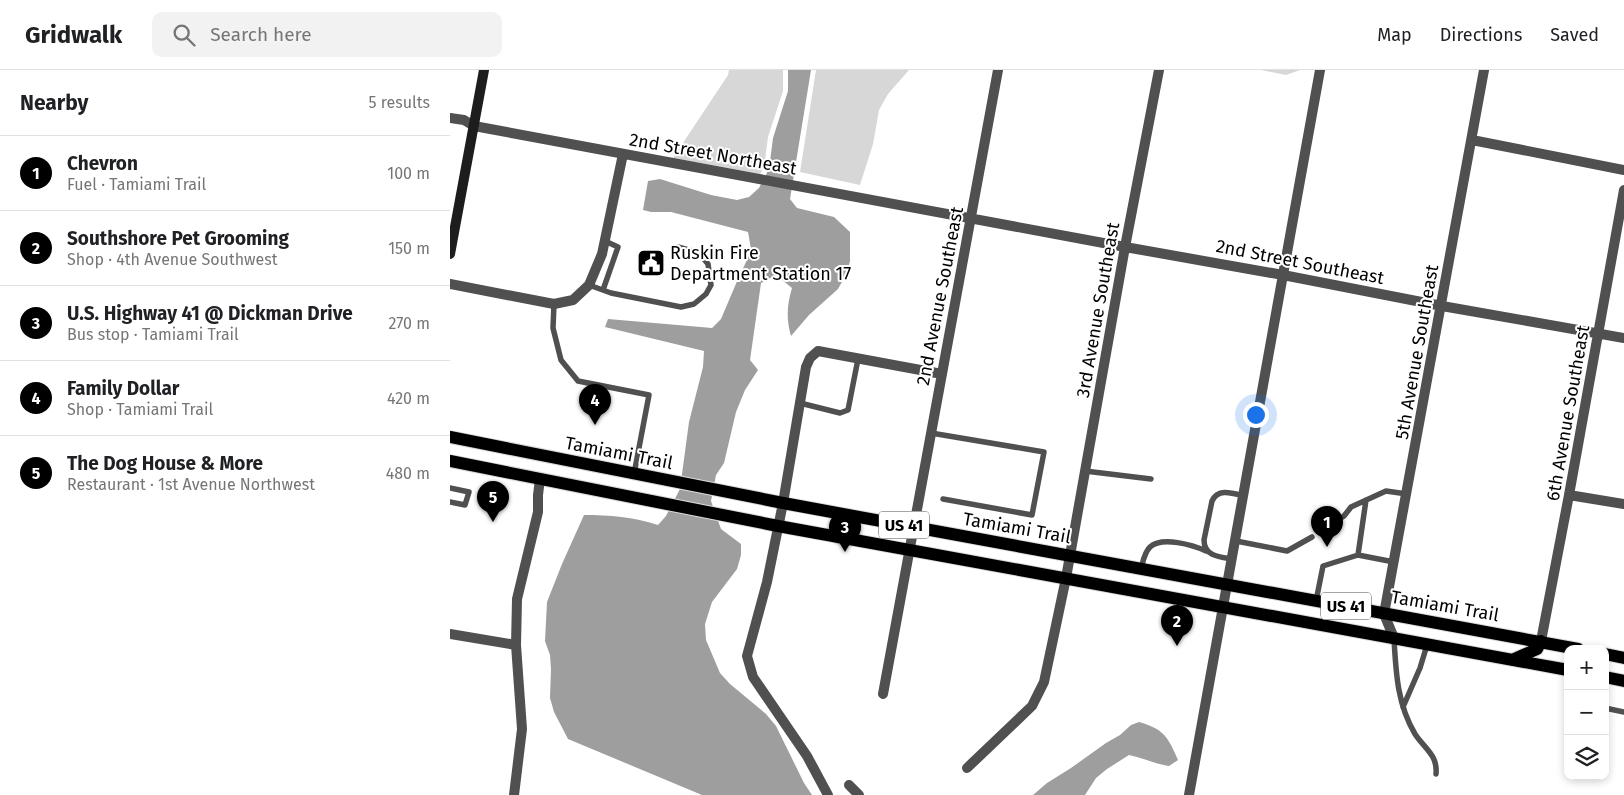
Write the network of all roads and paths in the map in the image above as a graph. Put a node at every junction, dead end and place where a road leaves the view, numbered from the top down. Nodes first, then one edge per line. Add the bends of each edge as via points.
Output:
1 (484, 70) edge
2 (998, 70) edge
3 (1159, 70) edge
4 (1320, 70) edge
5 (1484, 70) edge
6 (450, 118) edge
7 (474, 126) junction
8 (1472, 140) junction
9 (623, 154) junction
10 (1624, 170) edge
11 (1624, 190) edge
12 (454, 211) edge
13 (971, 218) junction
14 (605, 241) junction
15 (678, 247) dead end
16 (1125, 247) junction
17 (450, 254) edge
18 (1283, 275) junction
19 (450, 284) edge
20 (589, 285) junction
21 (603, 290) junction
22 (554, 304) junction
23 (1442, 306) junction
24 (1599, 333) junction
25 (1624, 338) edge
26 (858, 359) junction
27 (942, 374) junction
28 (800, 403) junction
29 (931, 433) junction
30 (450, 437) edge
31 (450, 461) edge
32 (1085, 471) junction
33 (634, 474) junction
34 (540, 479) junction
35 (1151, 479) dead end
36 (450, 488) edge
37 (1407, 494) junction
38 (1569, 495) junction
39 (1244, 496) junction
40 (943, 499) dead end
41 (1366, 500) junction
42 (450, 502) edge
43 (783, 503) junction
44 (1624, 504) edge
45 (778, 526) junction
46 (914, 527) junction
47 (1323, 529) dead end
48 (1312, 537) dead end
49 (1236, 541) junction
50 (910, 549) junction
51 (1206, 551) junction
52 (1358, 555) junction
53 (1069, 556) junction
54 (1233, 559) junction
55 (1394, 562) junction
56 (1141, 569) junction
57 (1066, 578) junction
58 (1228, 585) junction
59 (1316, 601) junction
60 (1224, 608) junction
61 (1384, 614) junction
62 (450, 634) edge
63 (1394, 638) junction
64 (1541, 642) junction
65 (1427, 645) junction
66 (516, 646) junction
67 (1564, 646) edge
68 (1609, 655) edge
69 (1624, 658) edge
70 (1512, 660) junction
71 (1564, 669) edge
72 (1609, 678) edge
73 (1624, 681) edge
74 (883, 694) dead end
75 (1402, 707) junction
76 (1609, 709) edge
77 (1624, 712) edge
78 (967, 768) dead end
79 (1436, 774) dead end
80 (849, 785) dead end
81 (514, 795) edge
82 (828, 795) edge
83 (859, 795) edge
84 (1189, 795) edge

1 - 7 street
2 - 13 street, 2nd Avenue Southeast
3 - 16 street, 3rd Avenue Southeast
4 - 18 street
5 - 8 street, 5th Avenue Southeast
6 - 7 street, 2nd Street Northeast via 464,120
7 - 9 street, 2nd Street Northeast
7 - 12 street
8 - 10 street
8 - 23 street, 5th Avenue Southeast
9 - 13 street, 2nd Street Northeast
9 - 14 street
11 - 24 street, 6th Avenue Southeast
12 - 17 street
13 - 16 street, 2nd Street Southeast
13 - 27 street, 2nd Avenue Southeast
14 - 20 street
14 - 21 lane via 618,247
15 - 21 lane via 699,253 708,264 711,284 706,294 694,304 681,307
16 - 18 street, 2nd Street Southeast
16 - 32 street, 3rd Avenue Southeast
18 - 23 street, 2nd Street Southeast
18 - 39 street
19 - 22 street
20 - 21 lane
20 - 22 street via 573,300
22 - 33 lane via 553,328 561,360 578,381 649,395
23 - 24 street, 2nd Street Southeast
23 - 37 street, 5th Avenue Southeast
24 - 25 street, 2nd Street Southeast
24 - 38 street, 6th Avenue Southeast
26 - 27 street
26 - 28 street via 818,351 806,367
26 - 28 lane via 848,410 840,413
27 - 29 street, 2nd Avenue Southeast
28 - 43 street
29 - 40 lane via 1044,452 1032,515
29 - 46 street, 2nd Avenue Southeast
30 - 33 main road, Tamiami Trail / US 41
31 - 34 main road, US 41
32 - 35 lane
32 - 53 street, 3rd Avenue Southeast
33 - 43 main road, Tamiami Trail / US 41
34 - 45 main road, US 41
34 - 66 street via 538,512 517,599
36 - 42 lane via 469,492 464,504
37 - 41 lane via 1386,491
37 - 55 street, 5th Avenue Southeast
38 - 44 street
38 - 64 street, 6th Avenue Southeast
39 - 49 street
39 - 51 lane via 1225,492 1215,495 1204,540
41 - 47 lane via 1351,507 1344,516
41 - 52 lane
43 - 45 street
43 - 46 main road, Tamiami Trail / US 41
45 - 50 main road, US 41
45 - 82 street via 747,656 754,677 807,756
46 - 50 street, 2nd Avenue Southeast
46 - 53 main road, Tamiami Trail / US 41
48 - 49 lane via 1287,551
49 - 54 street
50 - 57 main road, US 41
50 - 74 street, 2nd Avenue Southeast
51 - 54 lane
51 - 56 lane via 1174,542 1156,543 1146,552
52 - 55 lane
52 - 59 lane via 1323,566
53 - 56 main road, Tamiami Trail / US 41
53 - 57 street, 3rd Avenue Southeast
54 - 58 street
55 - 61 street, 5th Avenue Southeast
56 - 58 main road, Tamiami Trail / US 41
57 - 60 main road, US 41
57 - 78 street, 3rd Avenue Southeast via 1044,682 1032,706
58 - 59 main road, Tamiami Trail / US 41
58 - 60 street
59 - 61 main road, Tamiami Trail / US 41
60 - 63 main road, US 41
60 - 84 street
61 - 63 street
61 - 64 main road, Tamiami Trail / US 41
62 - 66 street
63 - 65 main road, US 41
63 - 75 lane
64 - 67 main road, Tamiami Trail / US 41
64 - 70 main road via 1537,650
65 - 70 main road, US 41
65 - 75 lane
66 - 81 street via 522,729
68 - 69 main road
70 - 71 main road, US 41
72 - 73 main road
75 - 79 lane via 1417,736 1436,760
76 - 77 lane
80 - 83 street

